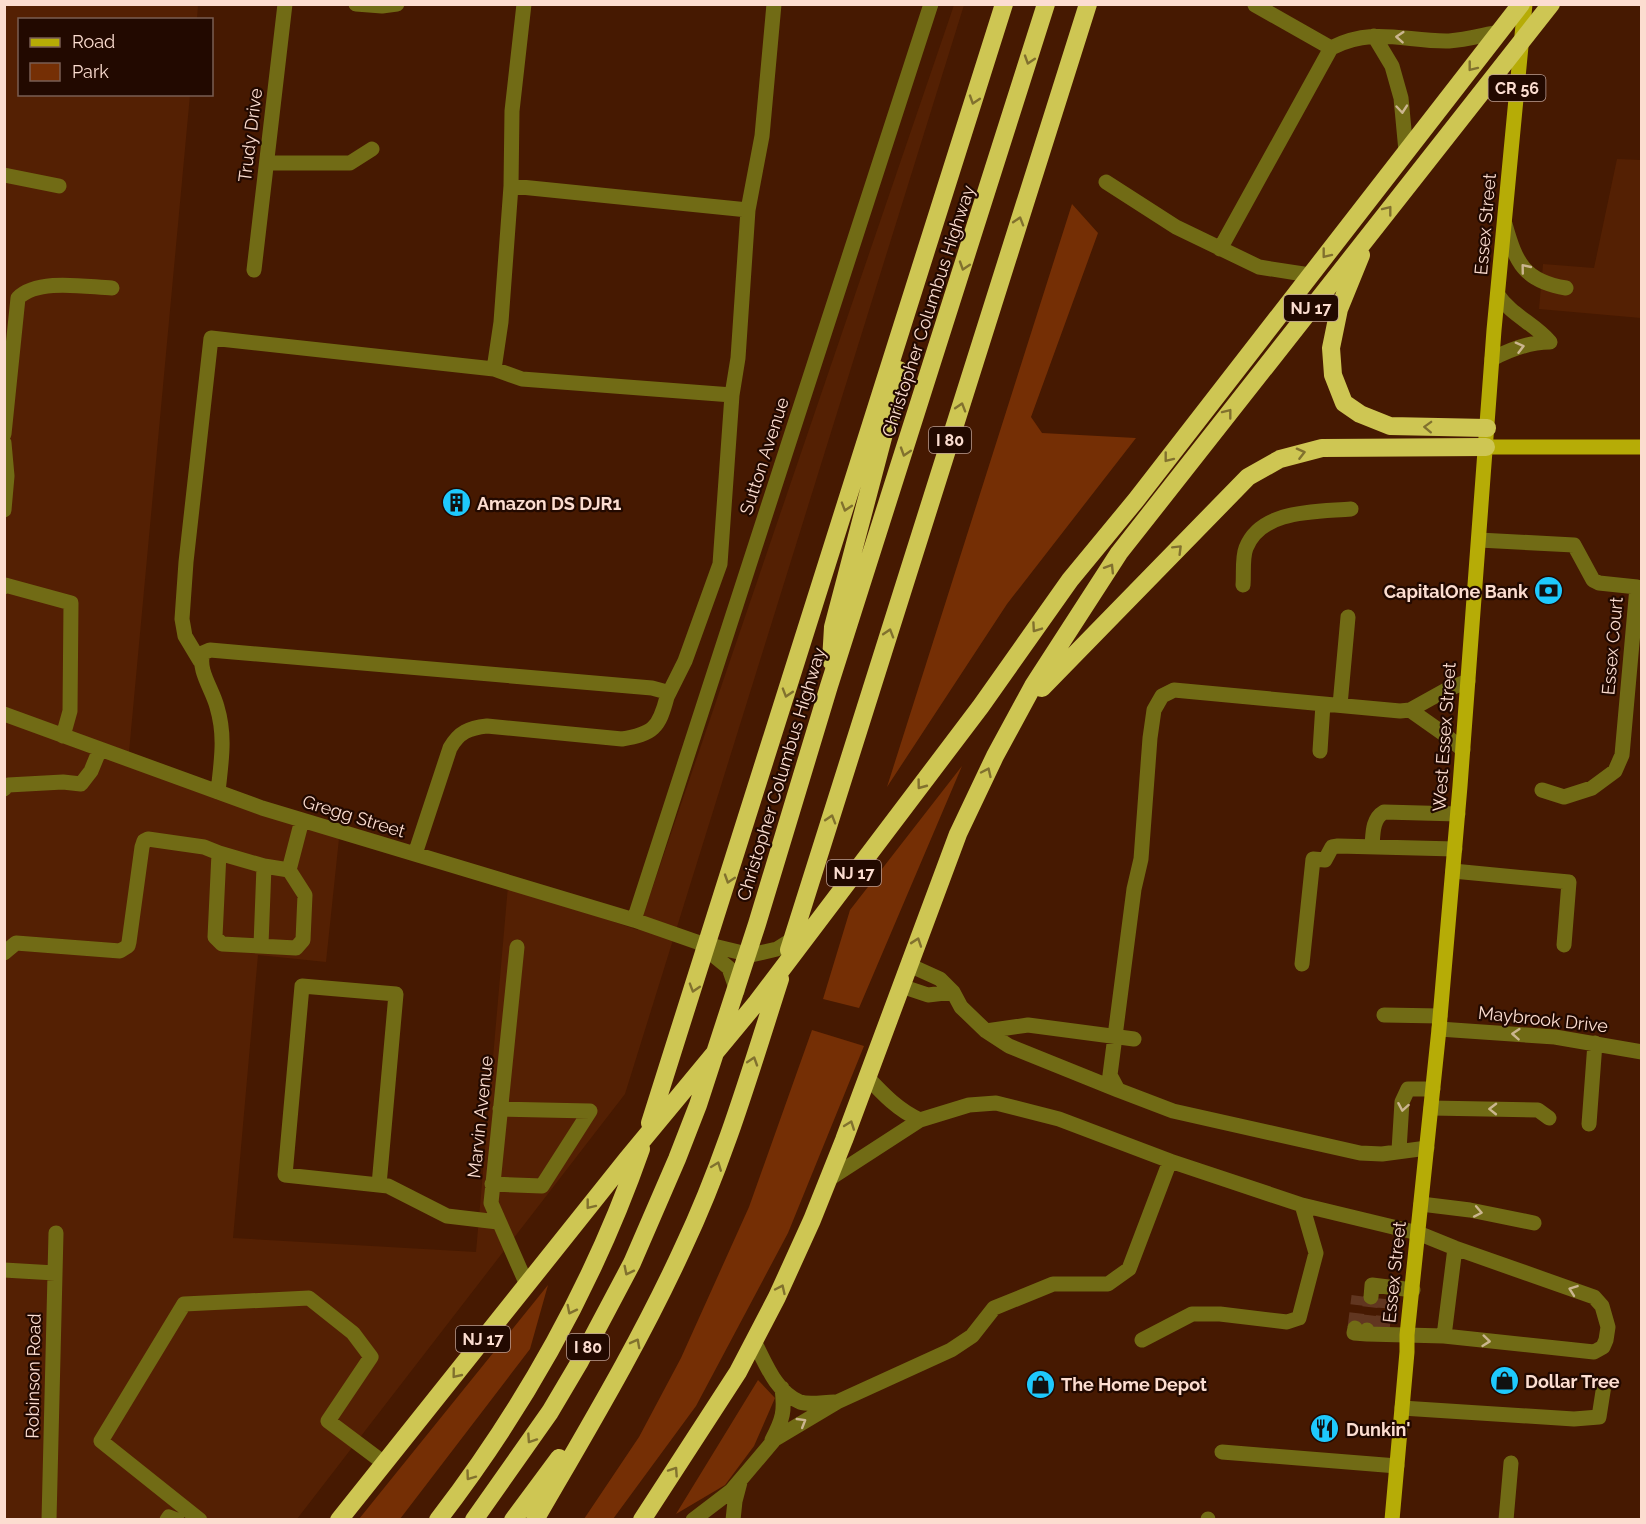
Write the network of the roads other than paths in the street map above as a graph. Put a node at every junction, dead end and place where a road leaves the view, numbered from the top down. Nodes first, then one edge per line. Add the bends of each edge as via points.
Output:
1 (285, 4) edge
2 (356, 4) edge
3 (397, 4) edge
4 (524, 4) edge
5 (774, 4) edge
6 (931, 4) edge
7 (1004, 4) edge
8 (1046, 4) edge
9 (1088, 4) edge
10 (1523, 4) edge
11 (1551, 4) edge
12 (1255, 5) edge
13 (1500, 32) junction
14 (1374, 36) junction
15 (1331, 48) junction
16 (372, 149) dead end
17 (1406, 152) junction
18 (267, 163) junction
19 (4, 176) edge
20 (1106, 182) dead end
21 (58, 186) dead end
22 (511, 186) junction
23 (748, 210) junction
24 (1505, 224) junction
25 (1370, 234) junction
26 (1220, 249) junction
27 (254, 270) dead end
28 (1310, 275) junction
29 (112, 288) dead end
30 (1566, 288) dead end
31 (915, 291) junction
32 (1498, 295) junction
33 (1492, 359) junction
34 (494, 369) junction
35 (732, 395) junction
36 (1487, 428) junction
37 (4, 434) edge
38 (4, 442) edge
39 (1486, 447) junction
40 (1641, 447) edge
41 (1351, 509) dead end
42 (4, 510) edge
43 (1479, 540) junction
44 (5, 585) edge
45 (1243, 585) dead end
46 (1347, 617) dead end
47 (200, 661) junction
48 (1468, 681) junction
49 (829, 686) junction
50 (667, 698) junction
51 (1323, 704) junction
52 (1340, 705) junction
53 (1410, 710) junction
54 (1020, 711) junction
55 (4, 714) edge
56 (63, 736) junction
57 (100, 749) junction
58 (1463, 750) junction
59 (1320, 751) dead end
60 (4, 789) edge
61 (1542, 790) dead end
62 (218, 792) junction
63 (1458, 814) junction
64 (302, 820) junction
65 (1372, 847) junction
66 (1455, 849) junction
67 (219, 853) junction
68 (415, 854) junction
69 (264, 866) junction
70 (289, 870) junction
71 (1453, 871) junction
72 (634, 920) junction
73 (813, 927) junction
74 (697, 942) junction
75 (261, 945) junction
76 (1564, 945) dead end
77 (517, 947) dead end
78 (4, 953) edge
79 (1302, 964) dead end
80 (909, 965) junction
81 (901, 986) junction
82 (953, 992) junction
83 (1384, 1015) dead end
84 (1440, 1023) junction
85 (739, 1024) junction
86 (986, 1031) junction
87 (1115, 1036) junction
88 (1134, 1039) dead end
89 (1595, 1043) junction
90 (1641, 1052) edge
91 (867, 1077) junction
92 (1433, 1089) junction
93 (1118, 1090) junction
94 (1431, 1108) junction
95 (500, 1109) junction
96 (1549, 1118) dead end
97 (920, 1120) junction
98 (1589, 1124) dead end
99 (1427, 1148) junction
100 (1399, 1150) junction
101 (1170, 1161) junction
102 (829, 1179) junction
103 (379, 1185) junction
104 (492, 1185) junction
105 (1421, 1204) junction
106 (1302, 1205) junction
107 (498, 1222) junction
108 (1534, 1223) dead end
109 (56, 1233) dead end
110 (1418, 1233) junction
111 (1455, 1248) junction
112 (4, 1270) edge
113 (55, 1273) junction
114 (527, 1285) junction
115 (1413, 1290) junction
116 (1375, 1293) dead end
117 (1371, 1332) dead end
118 (1407, 1335) junction
119 (1444, 1336) junction
120 (754, 1341) junction
121 (1142, 1341) dead end
122 (1604, 1385) dead end
123 (782, 1388) junction
124 (608, 1395) junction
125 (837, 1402) junction
126 (1402, 1408) junction
127 (770, 1446) junction
128 (1222, 1452) dead end
129 (384, 1463) junction
130 (1511, 1463) dead end
131 (1397, 1466) junction
132 (741, 1479) junction
133 (49, 1520) edge
134 (167, 1520) edge
135 (177, 1520) edge
136 (200, 1520) edge
137 (339, 1520) edge
138 (438, 1520) edge
139 (474, 1520) edge
140 (513, 1520) edge
141 (535, 1520) edge
142 (642, 1520) edge
143 (693, 1520) edge
144 (733, 1520) edge
145 (1392, 1520) edge
146 (1506, 1520) edge

1 - 18 street, Trudy Drive
2 - 3 street
4 - 22 street via 512,111
5 - 23 street via 762,136
6 - 72 street, Sutton Avenue
7 -> 31 highway, Christopher Columbus Highway / I 80
8 -> 49 highway, Christopher Columbus Highway / I 80
124 -> 9 highway, I 80 via 684,1247 735,1116
10 - 13 highway, NJ 17
10 - 24 main road, Essex Street / CR 56
25 -> 11 highway, NJ 17
12 - 15 street
13 -> 14 street via 1450,41
13 -> 17 highway, NJ 17
14 - 15 street
14 -> 17 street via 1392,66 1401,98
15 - 26 street
16 - 18 street via 350,163
17 -> 28 highway, NJ 17
18 - 27 street, Trudy Drive
19 - 21 street
20 - 26 street via 1176,227
22 - 23 street
22 - 34 street
23 - 35 street
30 -> 24 street via 1533,278 1520,262
24 - 32 main road, Essex Street / CR 56
36 -> 25 highway via 1390,426 1344,403 1333,375 1331,348 1338,309
54 -> 25 highway, NJ 17 via 1119,553
26 - 28 street via 1259,267
28 -> 73 highway, NJ 17 via 1070,580 981,706
29 - 37 street via 54,285 24,291 18,298
31 - 49 highway via 894,396 833,627
31 -> 138 highway, Christopher Columbus Highway / I 80 via 630,1180 590,1274 536,1374
32 - 33 main road, Essex Street / CR 56
33 -> 32 street via 1523,345 1550,342
33 - 36 main road, Essex Street / CR 56
34 - 35 street via 522,379
34 - 47 street via 211,338 182,619 185,636
35 - 50 street via 720,564 685,661
36 - 39 main road, Essex Street / CR 56
38 - 42 street
39 - 40 main road
39 - 43 main road, West Essex Street / CR 56
54 -> 39 highway via 1248,477 1280,459 1322,448
41 - 45 street via 1302,513 1274,520 1258,531 1246,548
43 - 48 main road, West Essex Street / CR 56
43 - 61 street, Essex Court via 1574,545 1593,580 1637,587 1619,764 1610,776 1581,792 1564,796
44 - 56 street via 71,603 70,711
46 - 52 street
47 - 50 street via 203,653 210,650 652,688 663,691
47 - 62 street via 217,704 224,738
48 - 53 street
48 - 58 main road, West Essex Street / CR 56
49 -> 139 highway, Christopher Columbus Highway / I 80 via 757,924 677,1159 632,1263 579,1363 550,1412
50 - 68 street via 658,725 649,732 622,739 487,726 465,730 450,748
51 - 52 street
51 - 59 street
51 - 87 street via 1174,690 1162,696 1154,710 1150,738 1141,859
52 - 53 street
53 - 58 street
80 -> 54 highway, NJ 17 via 958,834
55 - 56 street, Gregg Street
56 - 57 street, Gregg Street
57 - 60 street via 81,784 8,785
57 - 62 street, Gregg Street
58 - 63 main road, West Essex Street / CR 56
62 - 64 street, Gregg Street
63 - 65 street via 1384,812 1375,822
63 - 66 main road, West Essex Street / CR 56
64 - 68 street, Gregg Street
64 - 70 street
65 - 66 street
65 - 79 street via 1332,847 1325,860 1313,859
66 - 71 main road, West Essex Street / CR 56
67 - 69 street
67 - 75 street via 215,937 222,944
67 - 78 street via 204,847 144,841 129,942 120,951 16,943
68 - 72 street, Gregg Street
69 - 70 street
69 - 75 street
70 - 75 street via 305,896 303,940 296,948
71 - 76 street via 1569,882
71 - 84 main road, West Essex Street / CR 56
72 - 74 street, Gregg Street
73 - 74 street, Gregg Street via 777,949 751,955
73 - 85 highway, NJ 17
74 - 85 street, Gregg Street via 729,968 738,996
77 - 95 street, Marvin Avenue
80 - 81 highway, NJ 17
80 - 82 street via 940,979
81 - 82 street via 928,995
81 - 91 highway, NJ 17
82 - 86 street via 961,1007
83 - 84 street, Maybrook Drive
89 -> 84 street, Maybrook Drive
84 - 92 main road, Essex Street / CR 56
85 -> 114 highway, NJ 17
86 - 87 street via 1028,1025
86 - 93 street via 1009,1046
87 - 88 street
87 - 93 street via 1110,1075
89 - 90 street, Maybrook Drive
89 - 98 street
91 - 97 street via 888,1100
102 -> 91 highway, NJ 17
92 - 94 main road, Essex Street / CR 56
92 -> 100 street via 1408,1089 1402,1102
93 - 100 street via 1173,1112 1360,1153
96 -> 94 street via 1538,1110
94 - 99 main road, Essex Street / CR 56
95 - 104 street, Marvin Avenue
95 - 104 street via 590,1112 542,1186
97 - 101 street via 969,1105 996,1103 1059,1119
97 - 102 street
99 - 100 street
99 - 105 main road, Essex Street / CR 56
101 - 106 street
101 - 125 street via 1129,1269 1120,1277 1107,1284 1053,1284 998,1306 972,1336 951,1350
120 -> 102 highway, NJ 17
103 - 103 street via 285,1175 302,986 396,994
103 - 107 street via 447,1216
104 - 107 street, Marvin Avenue via 491,1203
105 -> 108 street
105 - 110 main road, Essex Street / CR 56
106 - 110 street
106 - 121 street via 1316,1253 1299,1318 1287,1322 1192,1314
107 - 114 street, Marvin Avenue
109 - 113 street, Robinson Road
110 - 111 street
110 - 115 main road, Essex Street / CR 56
111 - 119 street
119 -> 111 street via 1594,1352 1603,1347 1608,1327 1602,1306 1594,1298
112 - 113 street
113 - 133 street, Robinson Road
114 -> 129 highway, NJ 17
115 - 116 street
115 - 118 main road, Essex Street / CR 56
117 - 118 street
118 - 119 street
118 - 126 main road, Essex Street / CR 56
120 - 123 street
142 -> 120 highway, NJ 17
122 - 126 street via 1599,1417 1574,1419
123 - 125 street via 802,1402
123 - 127 street via 783,1420
124 - 140 highway, I 80
124 - 141 highway, I 80
127 -> 125 street via 775,1439
126 - 131 main road, Essex Street / CR 56
127 - 132 street
128 - 131 street
129 - 136 street via 328,1421 371,1358 353,1333 309,1298 184,1304 101,1441
129 - 137 highway, NJ 17
130 - 146 street
131 - 145 main road, Essex Street / CR 56
132 - 143 street
132 - 144 street
134 - 135 street

